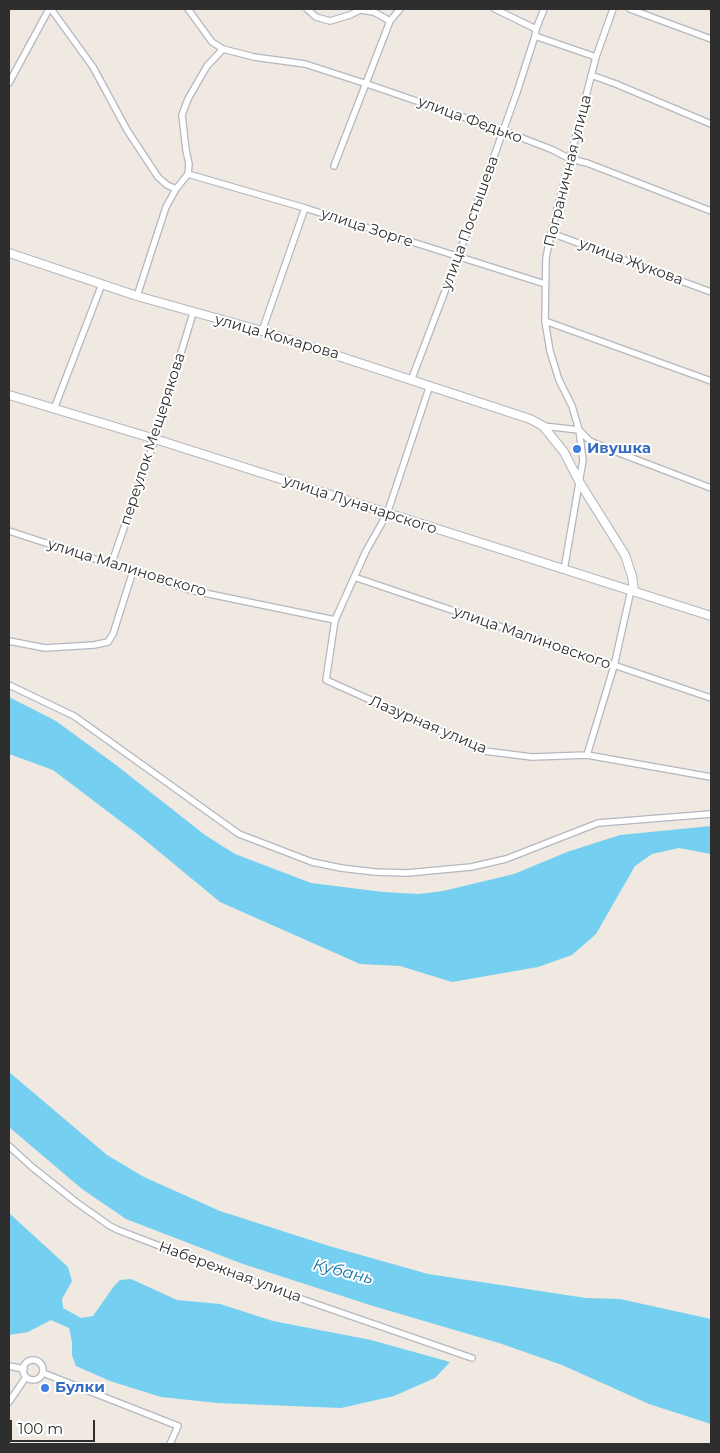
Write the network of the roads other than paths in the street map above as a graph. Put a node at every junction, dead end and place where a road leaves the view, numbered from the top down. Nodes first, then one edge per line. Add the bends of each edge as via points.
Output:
1 (50, 9) edge
2 (188, 9) edge
3 (307, 9) edge
4 (400, 9) edge
5 (495, 9) edge
6 (544, 9) edge
7 (613, 9) edge
8 (630, 9) edge
9 (390, 21) junction
10 (536, 28) junction
11 (535, 36) junction
12 (711, 39) edge
13 (221, 51) junction
14 (596, 57) junction
15 (591, 75) junction
16 (9, 83) edge
17 (367, 84) junction
18 (711, 124) edge
19 (504, 131) junction
20 (570, 159) junction
21 (334, 166) dead end
22 (188, 174) junction
23 (176, 189) junction
24 (305, 208) junction
25 (711, 211) edge
26 (551, 233) junction
27 (9, 252) edge
28 (458, 257) junction
29 (102, 284) junction
30 (545, 284) junction
31 (711, 292) edge
32 (137, 296) junction
33 (193, 313) junction
34 (545, 321) junction
35 (262, 330) junction
36 (412, 378) junction
37 (711, 381) edge
38 (430, 385) junction
39 (9, 395) edge
40 (54, 409) junction
41 (543, 426) junction
42 (579, 430) junction
43 (155, 439) junction
44 (580, 483) junction
45 (711, 488) edge
46 (387, 514) junction
47 (9, 531) edge
48 (112, 564) junction
49 (564, 570) junction
50 (133, 572) junction
51 (354, 577) junction
52 (632, 590) junction
53 (711, 616) edge
54 (335, 620) junction
55 (9, 641) edge
56 (614, 666) junction
57 (9, 685) edge
58 (711, 698) edge
59 (586, 755) junction
60 (711, 777) edge
61 (711, 814) edge
62 (9, 1146) edge
63 (472, 1358) dead end
64 (9, 1366) edge
65 (24, 1369) junction
66 (43, 1373) junction
67 (26, 1377) junction
68 (9, 1402) edge
69 (170, 1444) edge

1 - 16 street
1 - 23 street via 93,67 127,130 158,177
2 - 13 street, улица Федько
3 - 9 street via 316,17 330,21 360,10 374,12
4 - 9 street
5 - 10 street
6 - 10 street, улица Постышева
7 - 14 street, Пограничная улица
8 - 12 street
9 - 17 street
10 - 11 street, улица Постышева
11 - 14 street
11 - 19 street, улица Постышева
13 - 17 street, улица Федько via 304,64
13 - 22 street via 196,82 182,115
14 - 15 street, Пограничная улица
15 - 18 street
15 - 20 street, Пограничная улица
17 - 19 street, улица Федько
17 - 21 street
19 - 20 street, улица Федько
19 - 28 street, улица Постышева
20 - 25 street, улица Федько
20 - 26 street, Пограничная улица
22 - 23 street
22 - 24 street, улица Зорге
23 - 32 street via 166,207
24 - 28 street, улица Зорге
24 - 35 street
26 - 30 street, Пограничная улица
26 - 31 street, улица Жукова
27 - 29 street, улица Комарова
28 - 30 street, улица Зорге
28 - 36 street, улица Постышева
29 - 32 street, улица Комарова
29 - 40 street
30 - 34 street, Пограничная улица
32 - 33 street, улица Комарова
33 - 35 street, улица Комарова
33 - 43 street, переулок Мещерякова
34 - 37 street
34 - 42 street, Пограничная улица via 550,351
35 - 36 street, улица Комарова
36 - 38 street, улица Комарова
38 - 41 street, улица Комарова
38 - 46 street
39 - 40 street, улица Луначарского
40 - 43 street, улица Луначарского
41 - 42 street, улица Комарова
41 - 44 street, улица Комарова via 564,452
42 - 44 street, Пограничная улица via 583,460
42 - 45 street via 590,441
43 - 46 street, улица Луначарского
43 - 48 street, переулок Мещерякова
44 - 49 street, Пограничная улица
44 - 52 street, улица Комарова via 625,555 632,576
46 - 49 street, улица Луначарского
46 - 51 street
47 - 48 street, улица Малиновского
48 - 50 street, улица Малиновского
49 - 52 street, улица Луначарского
50 - 54 street, улица Малиновского via 190,590
50 - 55 street via 108,642 45,648
51 - 54 street
51 - 56 street, улица Малиновского
52 - 53 street, улица Луначарского
52 - 56 street
54 - 59 street, Лазурная улица via 326,680 484,751 532,758
56 - 58 street, улица Малиновского
56 - 59 street
57 - 61 street via 74,716 239,834 312,862 340,868 407,873 471,867 506,858 598,823
59 - 60 street, Лазурная улица
62 - 63 street, Набережная улица via 76,1202 118,1230 264,1286
64 - 65 street
65 - 66 street via 28,1362 36,1360 42,1365
65 - 67 street
66 - 67 street via 36,1380
66 - 69 street via 178,1426
67 - 68 street

